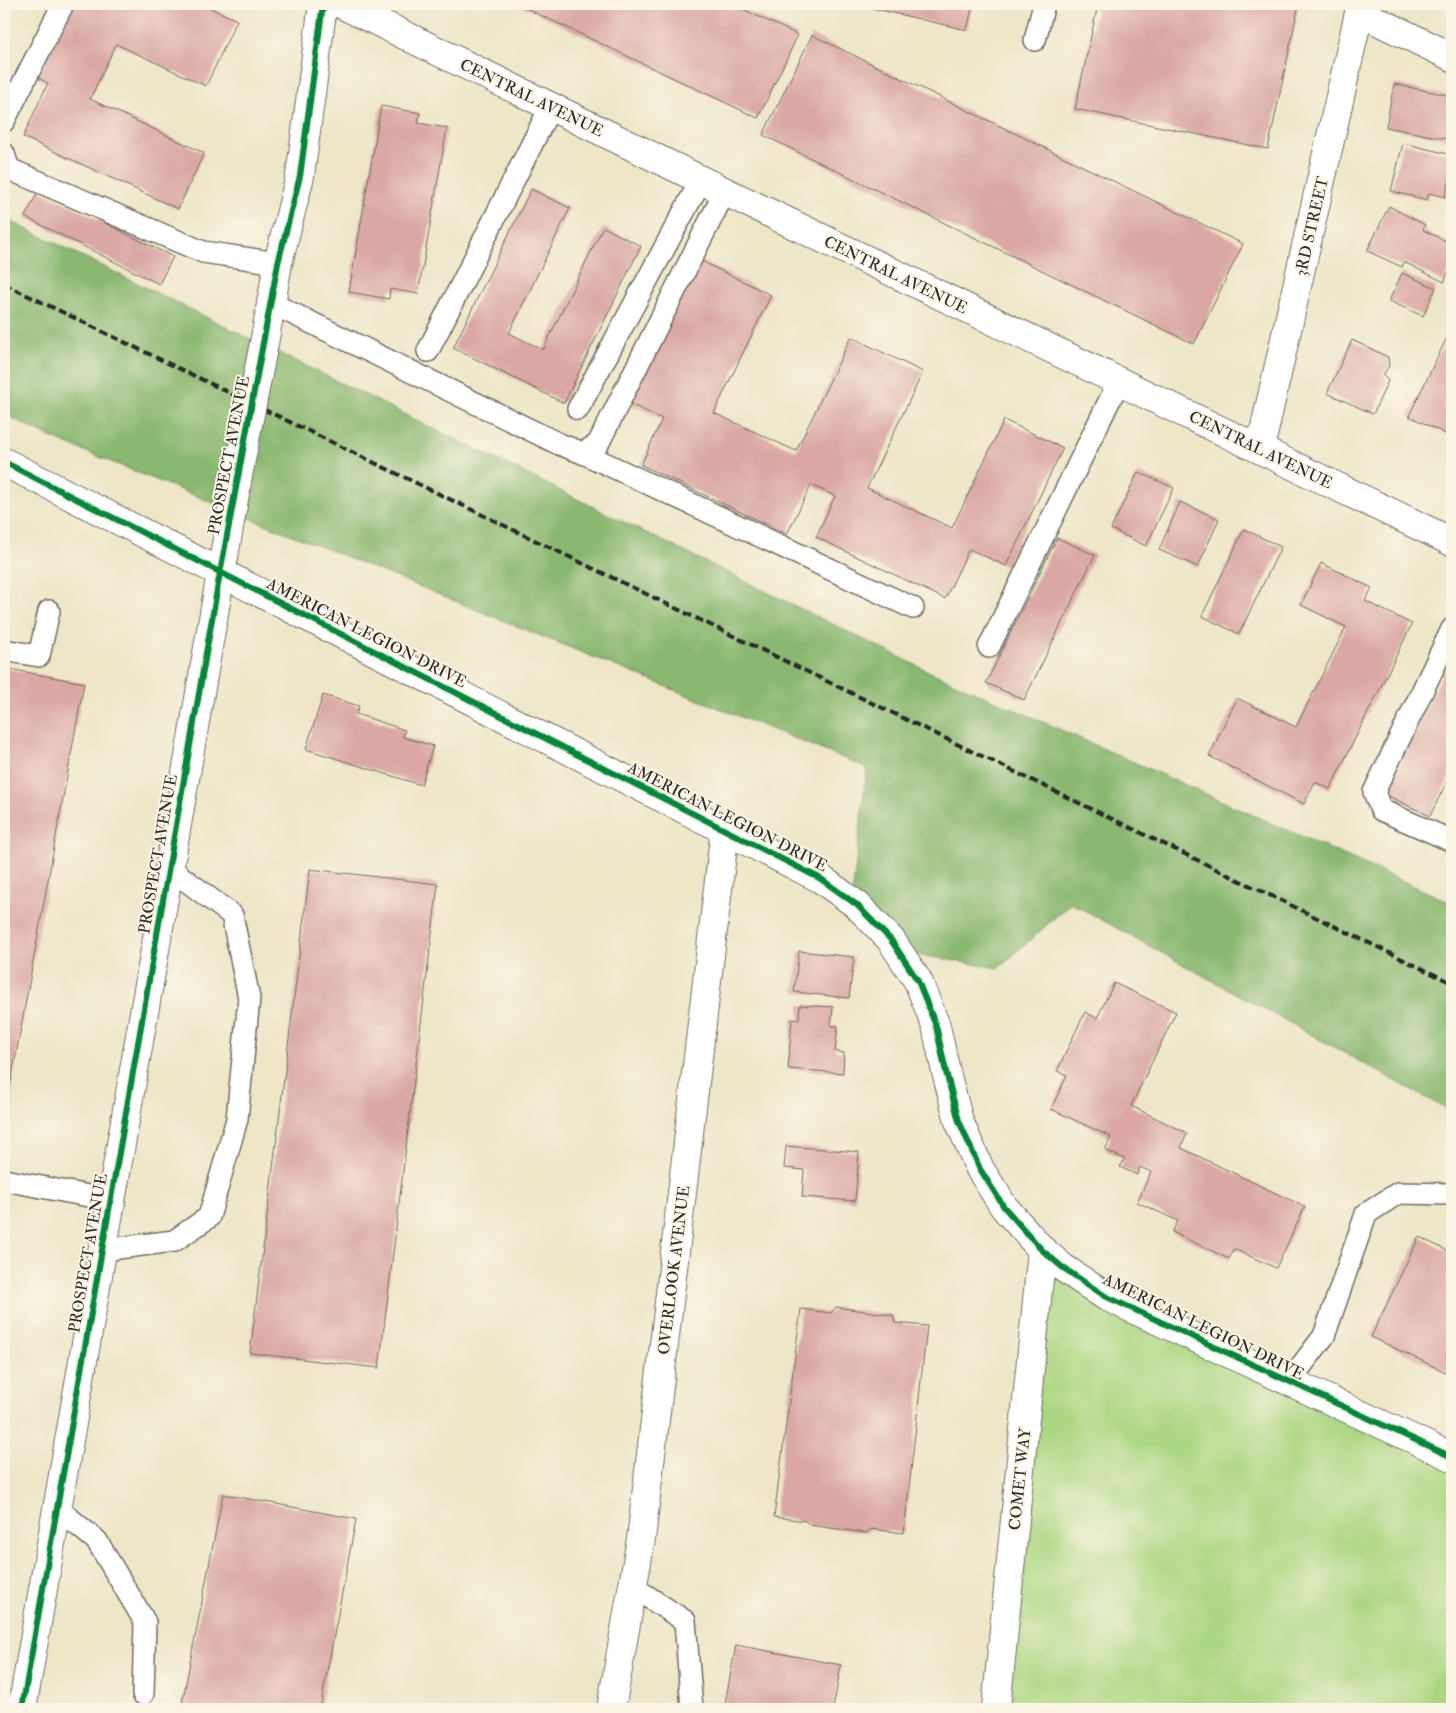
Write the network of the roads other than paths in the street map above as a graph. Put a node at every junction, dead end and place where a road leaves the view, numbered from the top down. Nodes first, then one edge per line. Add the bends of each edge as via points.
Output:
1 (63, 4) edge
2 (323, 4) edge
3 (341, 4) edge
4 (1044, 4) edge
5 (1360, 8) edge
6 (1035, 40) dead end
7 (1452, 57) edge
8 (552, 106) junction
9 (4, 121) edge
10 (4, 154) edge
11 (713, 186) junction
12 (278, 263) junction
13 (271, 302) junction
14 (428, 351) dead end
15 (1119, 381) junction
16 (578, 409) dead end
17 (1260, 449) junction
18 (583, 452) junction
19 (4, 462) edge
20 (1452, 542) edge
21 (220, 573) junction
22 (913, 608) dead end
23 (49, 611) dead end
24 (1452, 629) edge
25 (989, 647) dead end
26 (4, 650) edge
27 (725, 829) junction
28 (1452, 841) edge
29 (168, 867) junction
30 (4, 1180) edge
31 (1452, 1194) edge
32 (110, 1200) junction
33 (102, 1250) junction
34 (1042, 1250) junction
35 (1289, 1382) junction
36 (1452, 1457) edge
37 (57, 1508) junction
38 (633, 1587) junction
39 (143, 1694) dead end
40 (22, 1709) edge
41 (611, 1709) edge
42 (692, 1709) edge
43 (996, 1709) edge

1 - 9 lane
2 - 12 street, PROSPECT AVENUE via 300,176
3 - 8 street, CENTRAL AVENUE
4 - 6 lane
5 - 7 street
5 - 17 street, 3RD STREET
8 - 11 street, CENTRAL AVENUE
8 - 14 lane
10 - 12 lane via 9,169 204,252
11 - 15 street, CENTRAL AVENUE
11 - 16 lane
11 - 18 lane via 598,444
12 - 13 street, PROSPECT AVENUE
13 - 18 lane via 559,444
13 - 21 street, PROSPECT AVENUE, bridge
15 - 17 street, CENTRAL AVENUE
15 - 25 lane
17 - 20 street, CENTRAL AVENUE
18 - 22 lane
19 - 21 street, AMERICAN LEGION DRIVE
21 - 27 street, AMERICAN LEGION DRIVE
21 - 29 street, PROSPECT AVENUE
23 - 26 lane via 40,656
24 - 28 lane via 1374,792 1381,810
27 - 34 street, AMERICAN LEGION DRIVE via 821,879 857,905 891,940 918,981 936,1026 959,1121 980,1169 1004,1207
27 - 38 street, OVERLOOK AVENUE
29 - 32 street, PROSPECT AVENUE
29 - 33 lane via 232,915 249,998 237,1119 209,1217 174,1240
30 - 32 lane
31 - 35 lane via 1398,1193 1366,1214 1324,1336
32 - 33 street, PROSPECT AVENUE
33 - 37 street, PROSPECT AVENUE
34 - 35 street, AMERICAN LEGION DRIVE via 1105,1296
34 - 43 street, COMET WAY
35 - 36 street, AMERICAN LEGION DRIVE
37 - 39 lane via 97,1541 145,1622
37 - 40 street, PROSPECT AVENUE
38 - 41 street, OVERLOOK AVENUE
38 - 42 lane via 685,1621

